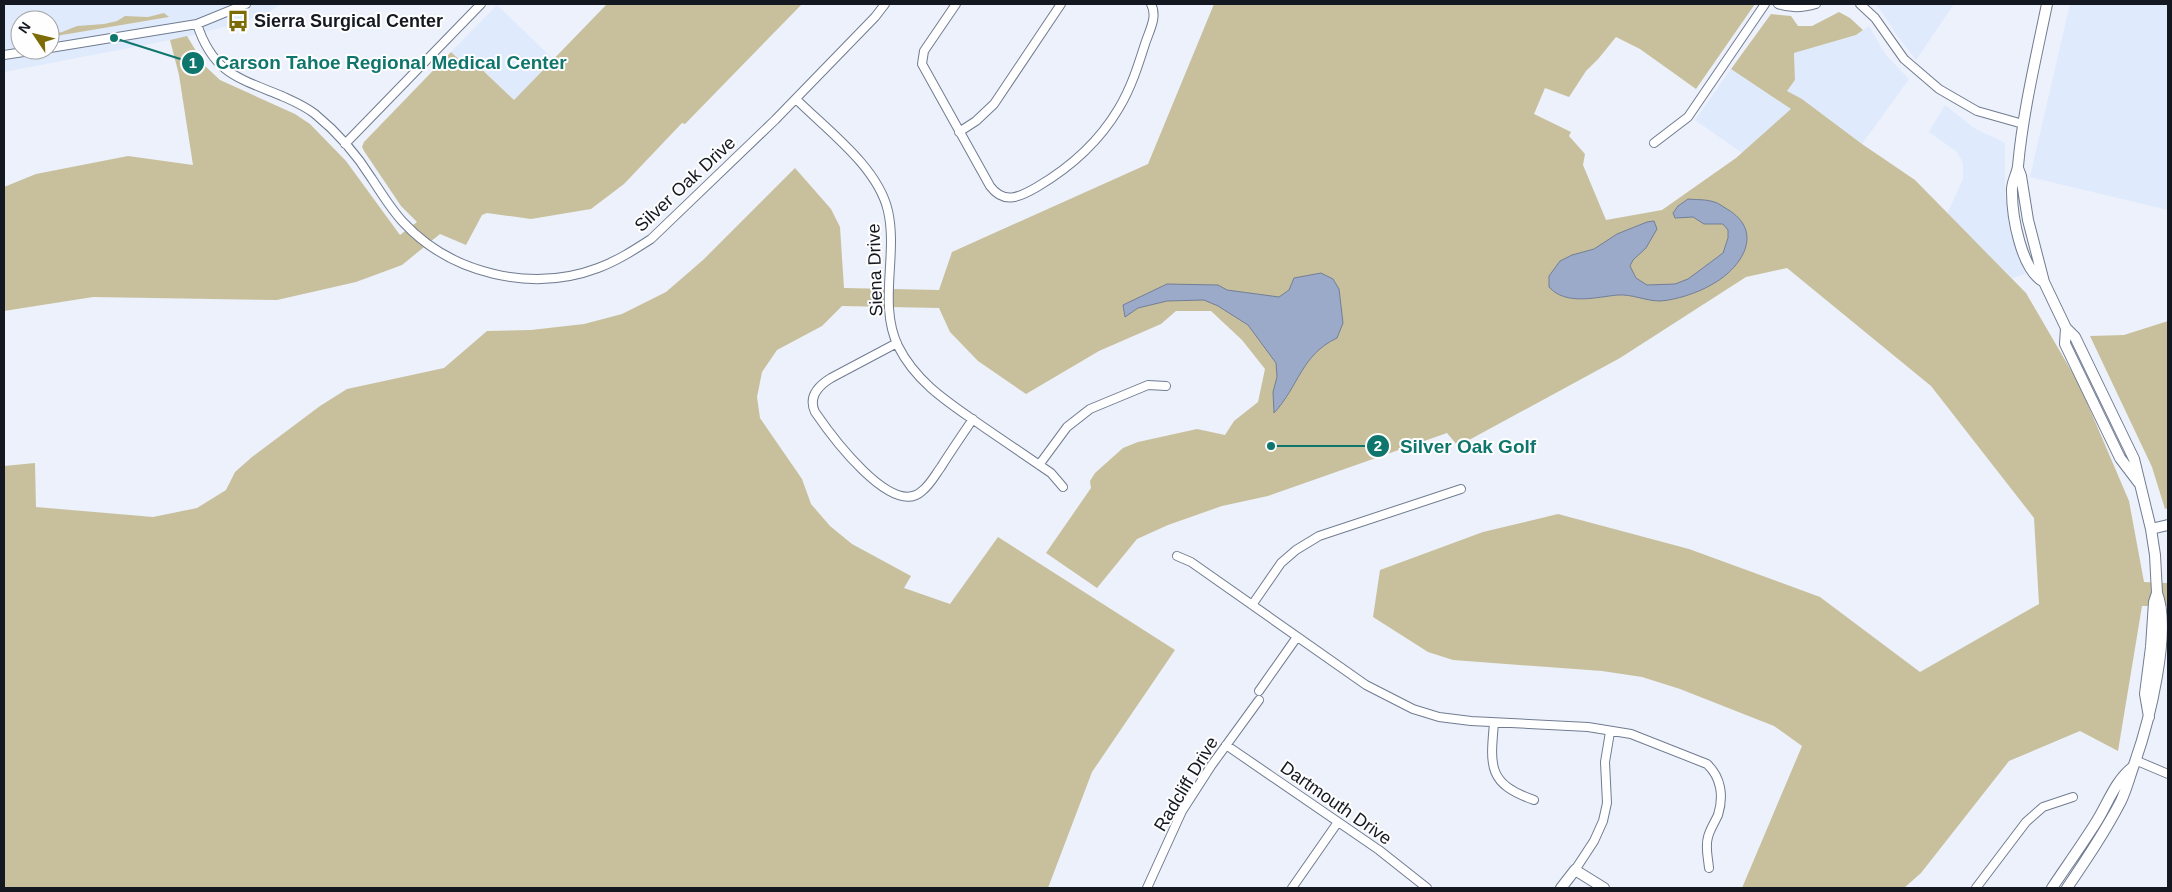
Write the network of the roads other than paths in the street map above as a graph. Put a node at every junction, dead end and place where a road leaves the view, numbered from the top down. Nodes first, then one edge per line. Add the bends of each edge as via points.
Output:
1 (246, 4) edge
2 (481, 4) edge
3 (885, 4) edge
4 (956, 4) edge
5 (1061, 4) edge
6 (1151, 4) edge
7 (1765, 4) edge
8 (1778, 4) edge
9 (1816, 4) edge
10 (1860, 4) edge
11 (2047, 4) edge
12 (197, 24) junction
13 (60, 46) edge
14 (796, 98) junction
15 (2023, 124) junction
16 (960, 132) junction
17 (1654, 143) dead end
18 (345, 144) junction
19 (898, 344) junction
20 (1166, 386) dead end
21 (973, 420) junction
22 (1039, 465) junction
23 (1063, 486) dead end
24 (1461, 489) dead end
25 (2168, 525) edge
26 (2151, 528) junction
27 (1177, 556) dead end
28 (1252, 605) junction
29 (1297, 637) junction
30 (1494, 723) junction
31 (1610, 732) junction
32 (1226, 745) junction
33 (2134, 764) junction
34 (2168, 774) edge
35 (2073, 797) dead end
36 (1534, 800) dead end
37 (1338, 822) junction
38 (1709, 868) dead end
39 (1575, 870) junction
40 (1147, 888) edge
41 (1292, 888) edge
42 (1427, 888) edge
43 (1561, 888) edge
44 (1604, 888) edge
45 (1976, 888) edge
46 (2052, 888) edge
47 (2066, 888) edge

1 - 12 street
2 - 18 street
3 - 14 street, Silver Oak Drive
4 - 16 street via 924,50 922,60
5 - 16 street via 994,104
6 - 16 street via 1154,18 1126,95 1091,146 1056,175 1020,196 1002,196 990,186
7 - 17 street via 1688,117
8 - 9 street via 1792,8
10 - 15 street via 1875,18 1904,59 1939,89 1977,111
11 - 15 street
12 - 13 street
12 - 18 street, Silver Oak Drive via 212,58 221,67 236,77 298,103 314,113
14 - 18 street, Silver Oak Drive via 651,239 626,256 597,268 543,279 475,268 453,259 427,242 404,223
14 - 19 street, Siena Drive via 863,164 882,194 890,229 891,323
15 - 26 street via 2018,168 2044,282 2066,328 2075,336 2134,459
19 - 21 street, Siena Drive via 920,379
19 - 21 street via 830,378 813,396 815,412 857,465 900,497 914,496 928,486
20 - 22 street via 1148,385 1090,408 1067,427
21 - 22 street, Siena Drive
22 - 23 street, Siena Drive
24 - 28 street via 1319,536 1281,563
25 - 26 street
26 - 33 street via 2157,593 2145,694 2149,717
27 - 28 street via 1191,562
28 - 29 street
29 - 30 street via 1366,685 1413,709 1439,717
29 - 32 street, Radcliff Drive
30 - 31 street via 1588,727
30 - 36 street via 1491,757 1495,773 1513,792
31 - 38 street via 1631,734 1706,764 1715,772 1721,796 1706,847
31 - 39 street via 1605,762 1607,803 1603,821
32 - 37 street, Dartmouth Drive
32 - 40 street, Radcliff Drive via 1182,811
33 - 34 street
33 - 46 street via 2116,785 2095,824
33 - 47 street via 2107,827
35 - 45 street via 2043,807 2026,822
37 - 41 street
37 - 42 street, Dartmouth Drive
39 - 43 street
39 - 44 street

